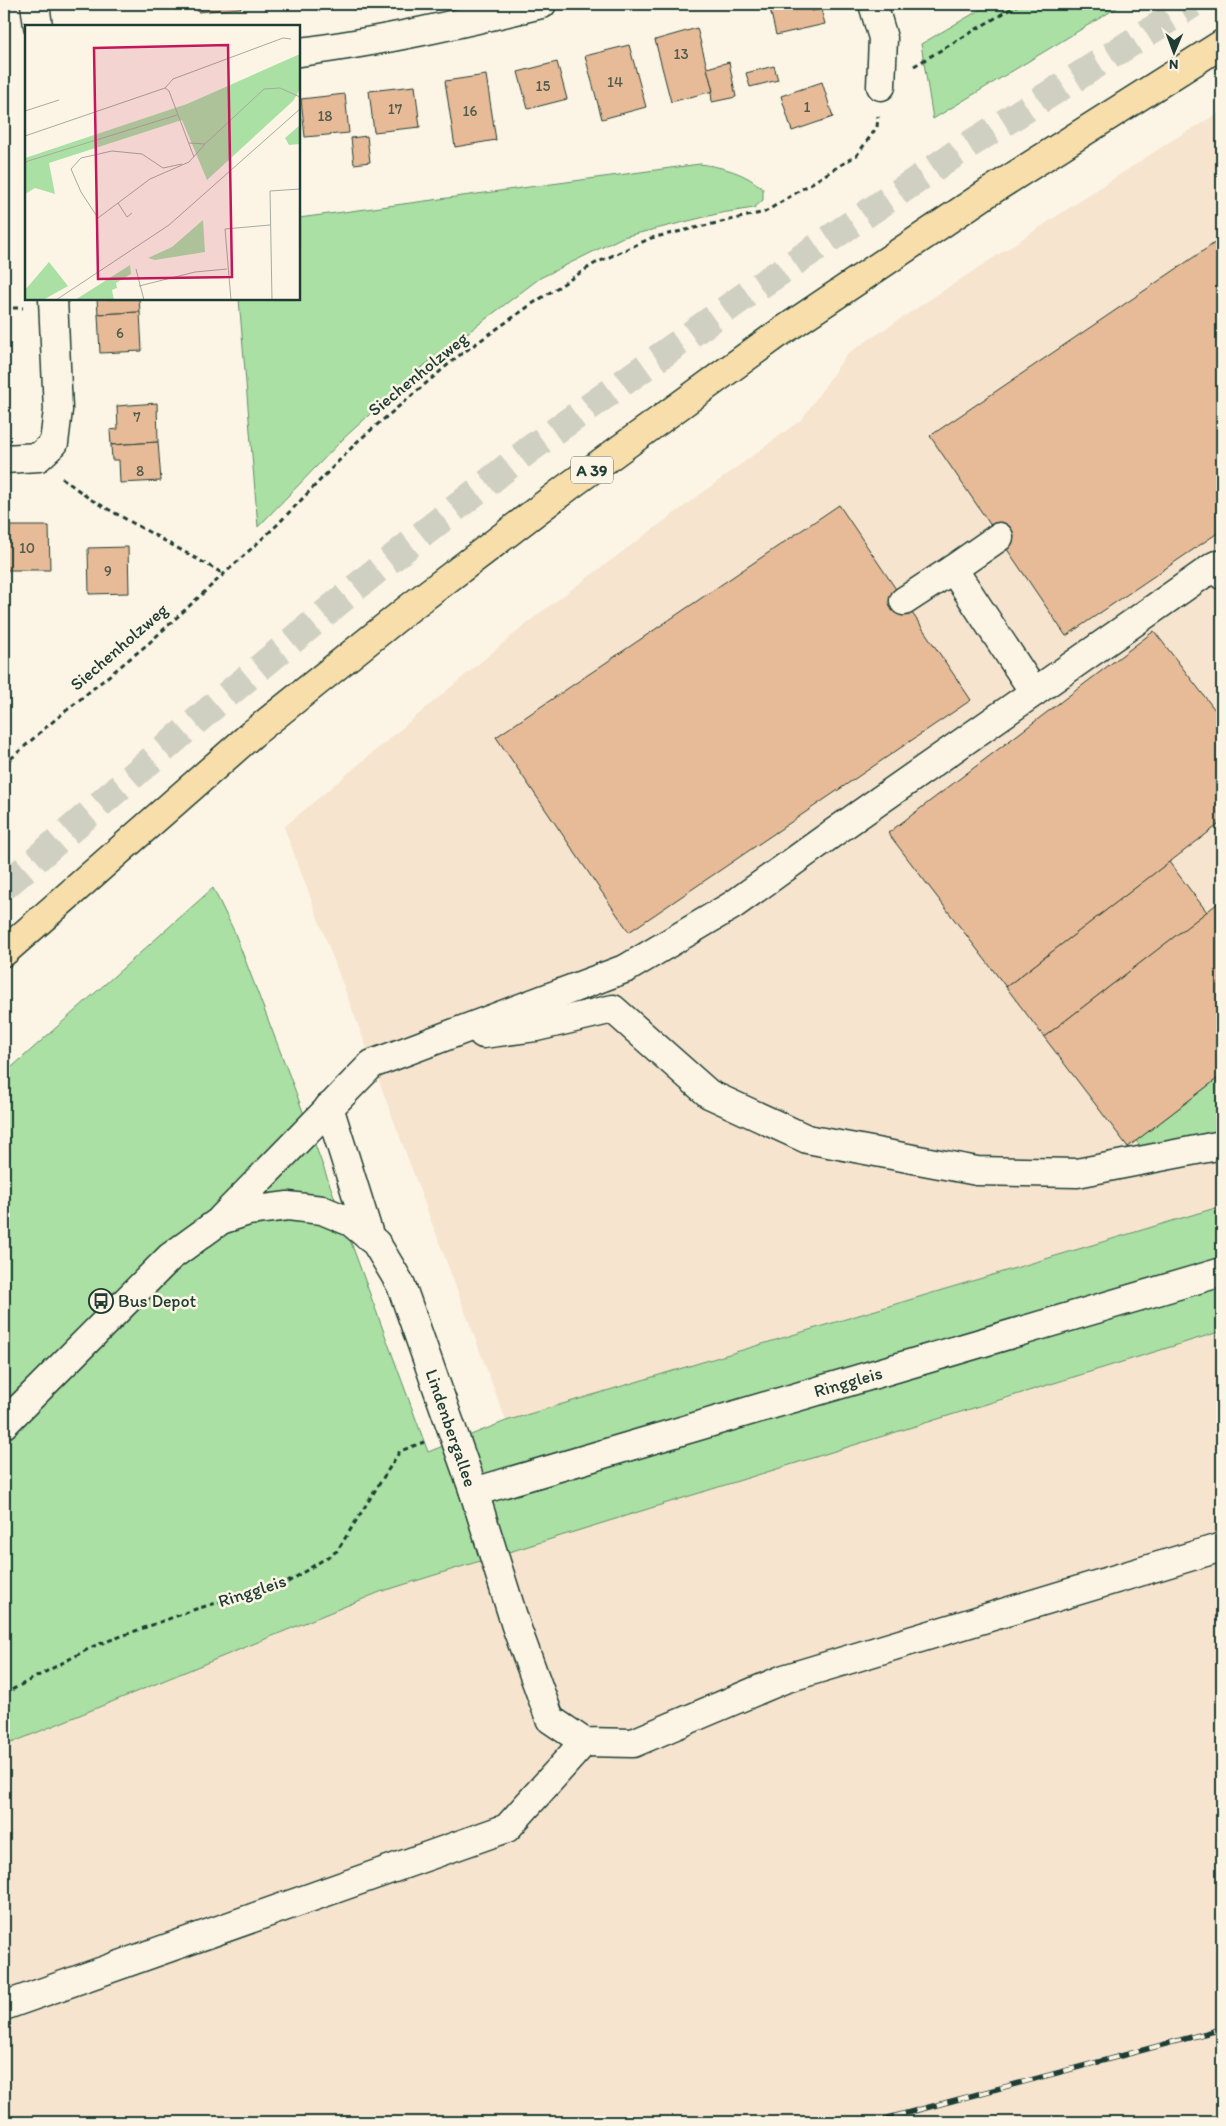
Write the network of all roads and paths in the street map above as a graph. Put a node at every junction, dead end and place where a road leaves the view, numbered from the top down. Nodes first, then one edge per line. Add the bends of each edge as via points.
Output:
1 (35, 4) edge
2 (542, 4) edge
3 (873, 4) edge
4 (1019, 4) edge
5 (38, 25) edge
6 (1222, 44) edge
7 (300, 52) edge
8 (928, 58) dead end
9 (881, 86) joint
10 (53, 300) edge
11 (39, 456) junction
12 (4, 459) edge
13 (999, 537) dead end
14 (953, 569) junction
15 (222, 573) junction
16 (1222, 575) edge
17 (904, 602) dead end
18 (1034, 692) junction
19 (4, 765) edge
20 (4, 952) edge
21 (437, 1040) junction
22 (329, 1107) junction
23 (1222, 1145) edge
24 (221, 1220) junction
25 (370, 1238) junction
26 (1222, 1272) edge
27 (4, 1424) edge
28 (452, 1430) junction
29 (474, 1492) junction
30 (1222, 1548) edge
31 (4, 1694) edge
32 (584, 1742) junction
33 (4, 2006) edge

1 - 5 street
2 - 7 street via 451,26
3 - 9 street via 883,38
4 - 8 path
6 - 20 highway, A 39 via 989,192 775,336 568,487 252,734
9 - 15 path, Siechenholzweg via 877,127 857,156 765,212 651,238 594,264 532,304 457,357 358,441 276,526
10 - 11 street via 58,423 54,443
11 - 12 street
11 - 15 path via 78,492
13 - 14 street
14 - 17 street
14 - 18 street
15 - 19 path, Siechenholzweg via 149,643
16 - 18 street via 1216,565
18 - 21 street via 733,905 627,968
21 - 22 street via 372,1064
21 - 23 street via 536,1027 613,1009 709,1094 807,1139 977,1171 1077,1173
22 - 24 street
22 - 25 street, Lindenbergallee
24 - 25 street, Lindenbergallee via 248,1211 288,1206 322,1210 352,1222
24 - 27 street, Lindenbergallee via 170,1257
25 - 28 street, Lindenbergallee via 401,1284
26 - 29 street, Ringgleis
28 - 29 street, Lindenbergallee
28 - 31 path, Ringgleis via 400,1451 337,1551 288,1582 196,1609 94,1646
29 - 32 street, Lindenbergallee via 516,1626 550,1719
30 - 32 street via 784,1679 633,1743
32 - 33 street via 508,1828

